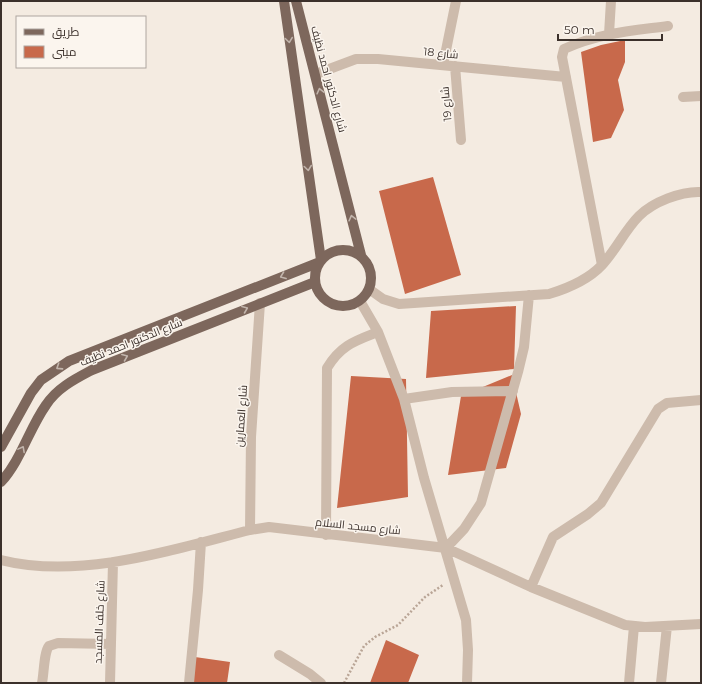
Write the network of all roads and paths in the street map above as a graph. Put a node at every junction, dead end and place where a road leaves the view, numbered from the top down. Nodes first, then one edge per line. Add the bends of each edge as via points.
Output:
1 (284, 1) edge
2 (296, 1) edge
3 (456, 1) edge
4 (611, 1) edge
5 (668, 26) dead end
6 (608, 34) junction
7 (443, 65) junction
8 (455, 66) junction
9 (316, 74) junction
10 (566, 77) junction
11 (701, 96) edge
12 (683, 97) dead end
13 (461, 140) dead end
14 (701, 192) edge
15 (361, 255) junction
16 (320, 261) junction
17 (602, 265) junction
18 (316, 282) junction
19 (369, 289) junction
20 (529, 296) junction
21 (360, 301) junction
22 (260, 303) junction
23 (378, 332) junction
24 (513, 391) junction
25 (404, 399) junction
26 (701, 400) edge
27 (1, 448) edge
28 (1, 482) edge
29 (250, 530) junction
30 (326, 535) junction
31 (201, 542) junction
32 (446, 548) junction
33 (1, 560) edge
34 (113, 562) junction
35 (454, 579) junction
36 (531, 587) junction
37 (701, 624) edge
38 (634, 626) junction
39 (667, 626) junction
40 (110, 644) junction
41 (279, 655) dead end
42 (42, 683) edge
43 (110, 683) edge
44 (189, 683) edge
45 (321, 683) edge
46 (344, 683) edge
47 (467, 683) edge
48 (629, 683) edge
49 (661, 683) edge

1 -> 16 main road
2 - 9 main road, شارع الدكتور احمد نظيف
3 - 7 street
4 - 6 street
5 - 6 street
6 - 10 street via 586,39 564,49 562,57
7 - 8 street, شارع 18
7 - 9 street, شارع 18 via 356,59
8 - 10 street, شارع 18
8 - 13 street, شارع 19
15 -> 9 main road, شارع الدكتور احمد نظيف
10 - 17 street
11 - 12 street
14 - 17 street via 675,196 639,215
15 - 16 main road via 351,250 340,249
15 - 19 main road via 371,271
16 - 18 main road
16 -> 27 main road, شارع الدكتور احمد نظيف via 69,360 41,380 31,393
17 - 20 street via 569,288
18 - 21 main road via 324,298 332,304 342,306
18 - 22 main road, شارع الدكتور احمد نظيف
19 - 20 street via 383,299 399,304
19 - 21 main road
20 - 24 street via 524,347
21 - 23 street
28 -> 22 main road, شارع الدكتور احمد نظيف via 12,468 46,404 66,384 92,370
22 - 29 street, شارع العمارين via 251,437
23 - 25 street
23 - 30 street via 349,343 338,352 327,368
24 - 25 street via 452,392
24 - 32 street via 481,504 464,529
25 - 32 street via 424,478
26 - 36 street via 667,403 658,409 601,503 553,538
29 - 30 street, شارع مسجد السلام via 269,527
29 - 31 street, شارع مسجد السلام
30 - 32 street, شارع مسجد السلام
31 - 34 street, شارع مسجد السلام
31 - 44 street
32 - 35 street
32 - 36 street, شارع مسجد السلام
33 - 34 street, شارع مسجد السلام via 34,567 74,567
34 - 40 street, شارع خلف المسجد
35 - 46 path via 432,592 398,625 364,646
35 - 47 street via 466,620
36 - 38 street, شارع مسجد السلام
37 - 39 street, شارع مسجد السلام
38 - 39 street, شارع مسجد السلام
38 - 48 street
39 - 49 street
40 - 42 street via 58,643 49,646 46,650
40 - 43 street, شارع خلف المسجد
41 - 45 street

